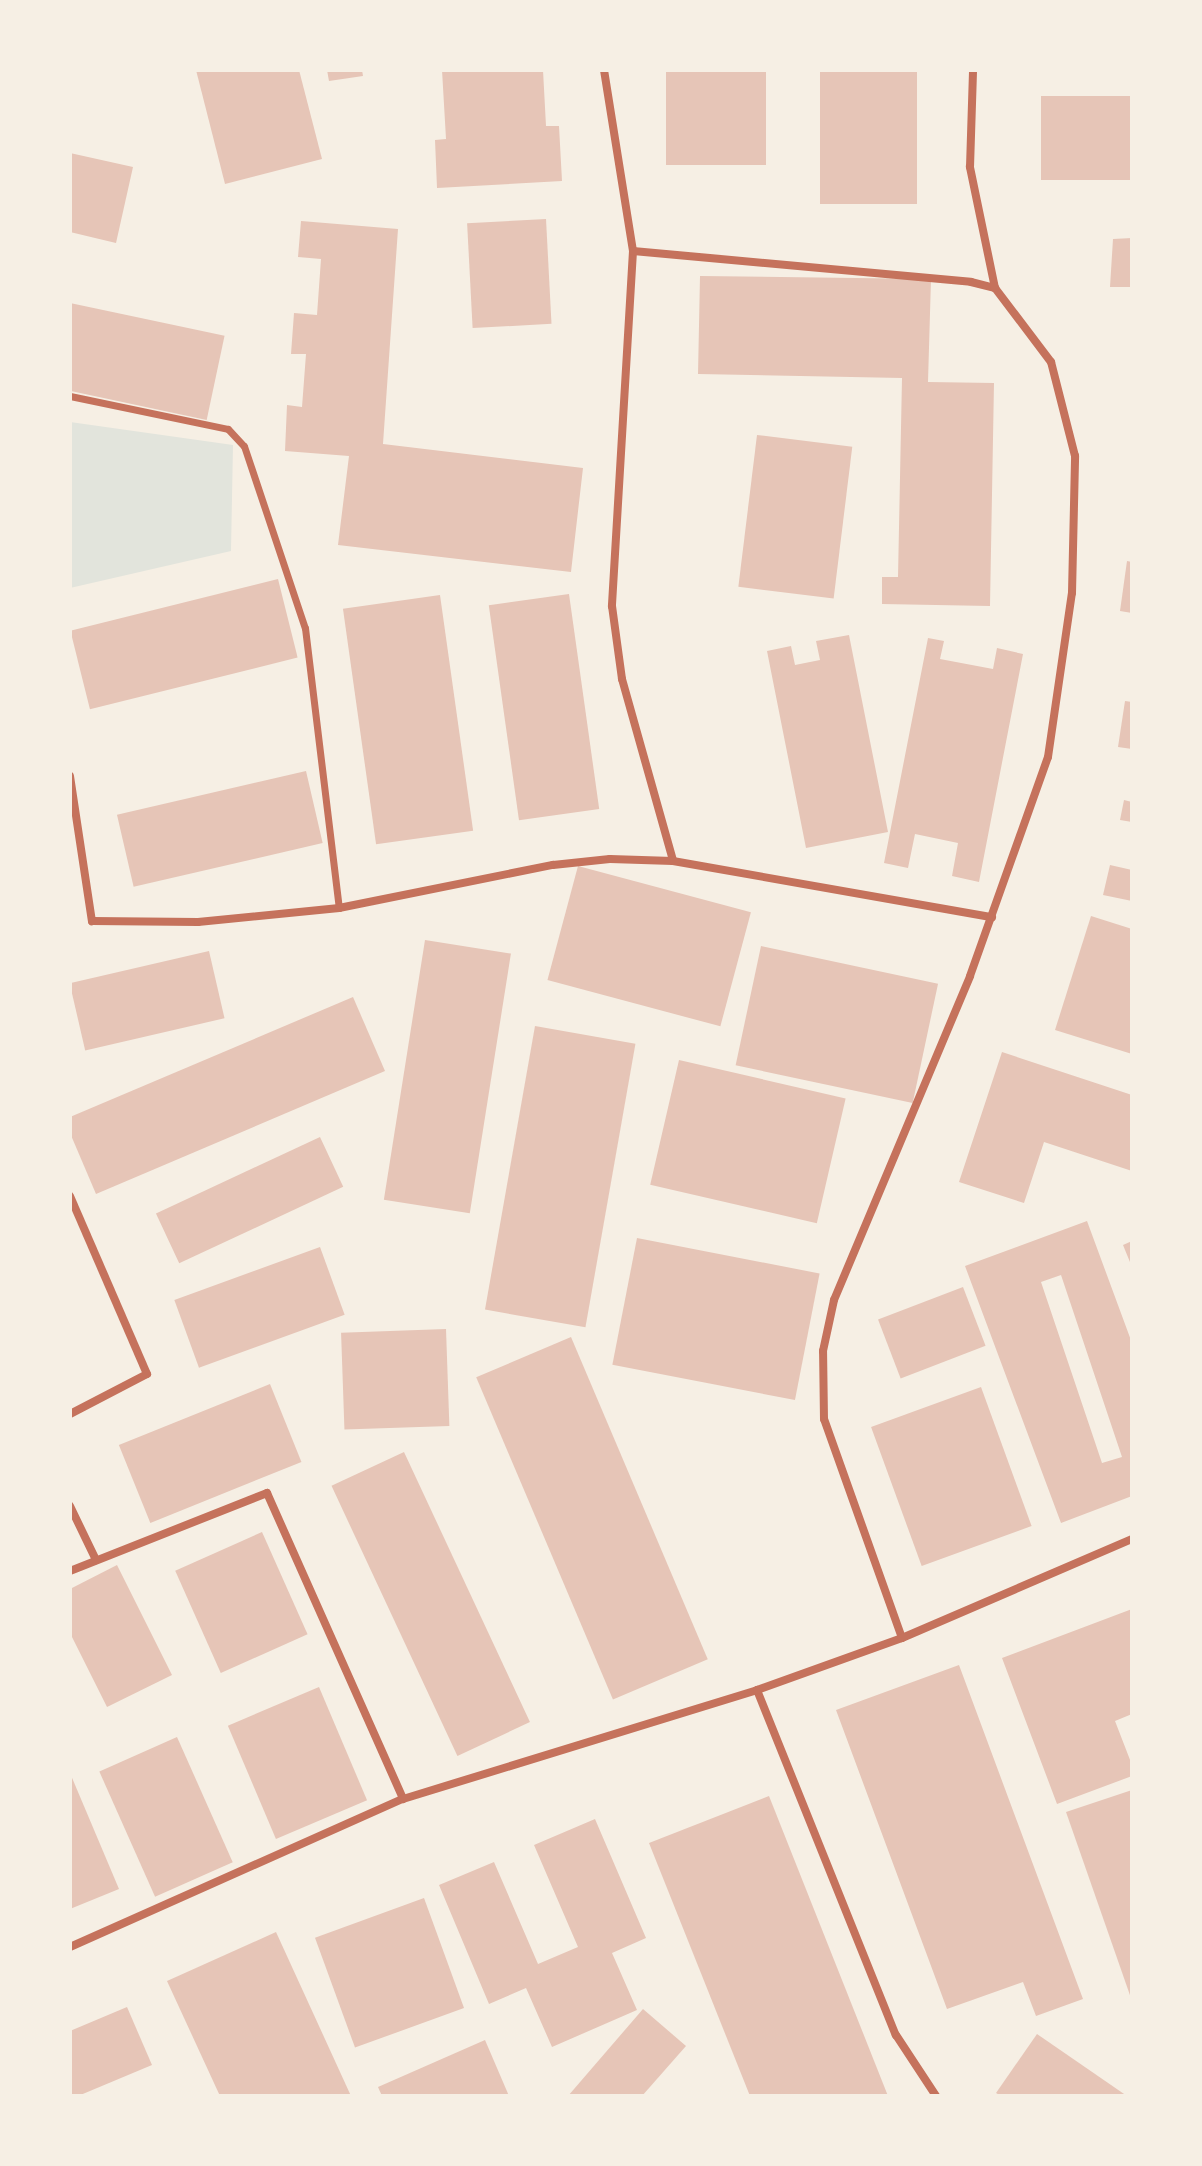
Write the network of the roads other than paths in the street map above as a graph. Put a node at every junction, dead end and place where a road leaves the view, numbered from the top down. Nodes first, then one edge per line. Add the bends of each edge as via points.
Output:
1 (604, 70) edge
2 (973, 70) edge
3 (633, 251) junction
4 (995, 288) junction
5 (70, 396) edge
6 (70, 776) edge
7 (673, 861) junction
8 (339, 908) junction
9 (992, 917) junction
10 (70, 1196) edge
11 (70, 1414) edge
12 (70, 1506) edge
13 (1132, 1539) edge
14 (96, 1560) junction
15 (70, 1571) edge
16 (902, 1638) junction
17 (757, 1690) junction
18 (403, 1799) junction
19 (70, 1947) edge
20 (936, 2096) edge

1 - 3 street
2 - 4 street via 970,167
3 - 4 street
3 - 7 street via 612,606 622,679
4 - 9 street via 1051,362 1075,456 1072,593 1048,757
5 - 8 street via 228,429 244,446 305,628
6 - 8 street via 92,921 198,922
7 - 8 street via 610,859 553,865
7 - 9 street
9 - 16 street via 834,1300 823,1351 824,1419
10 - 11 street via 147,1374
12 - 14 street
13 - 16 street
14 - 15 street
14 - 18 street via 267,1493
16 - 17 street
17 - 18 street
17 - 20 street via 896,2035
18 - 19 street

